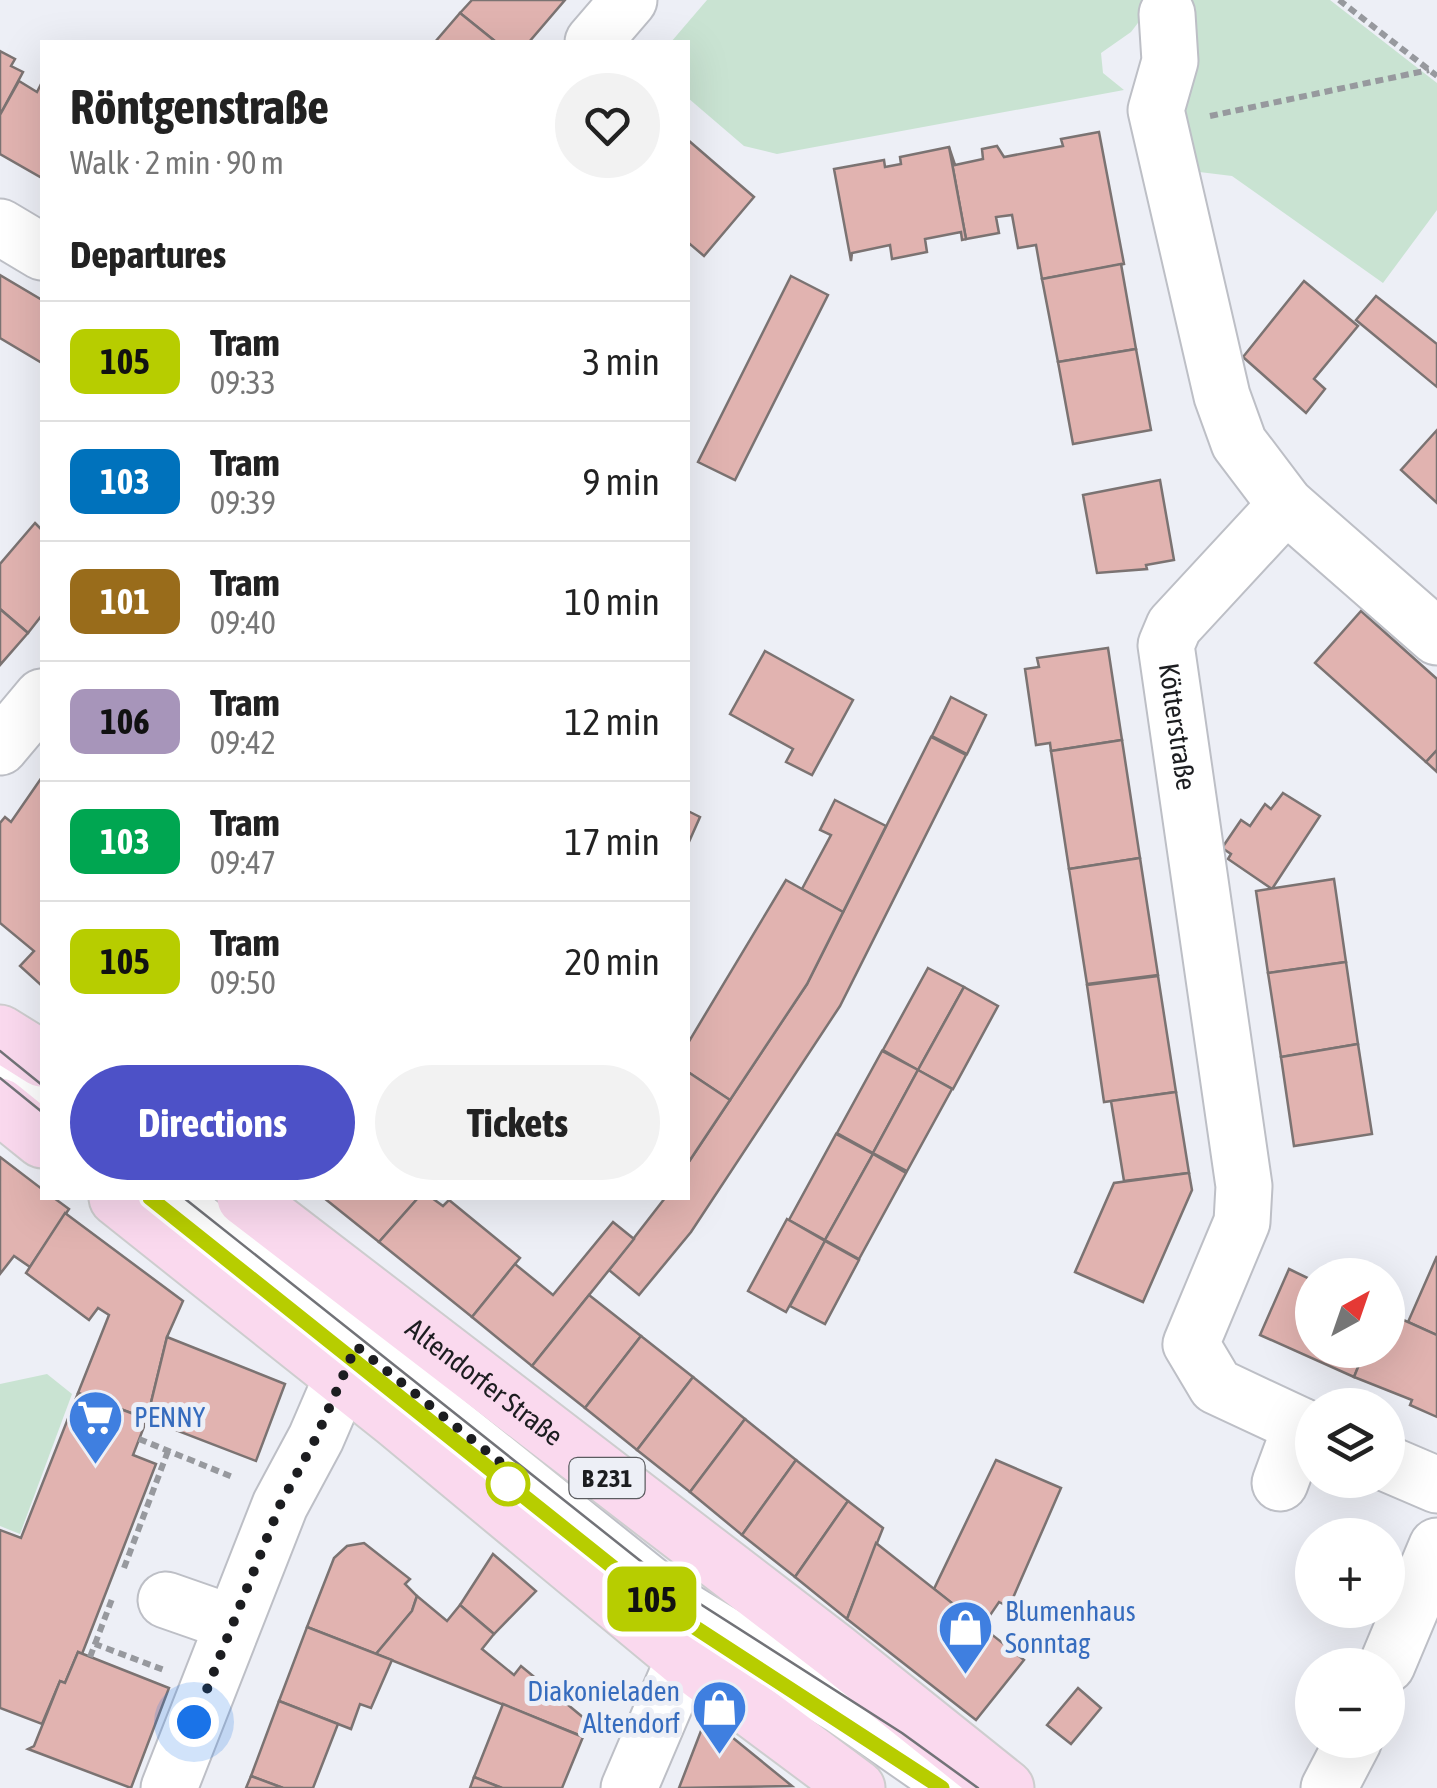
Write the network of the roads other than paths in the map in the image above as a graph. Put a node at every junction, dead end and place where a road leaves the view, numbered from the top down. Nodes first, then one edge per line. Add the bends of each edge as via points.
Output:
1 (629, 0) edge
2 (1166, 14) dead end
3 (596, 40) edge
4 (0, 227) edge
5 (40, 251) edge
6 (1286, 505) junction
7 (1437, 638) edge
8 (40, 699) edge
9 (0, 747) edge
10 (0, 1033) edge
11 (40, 1058) edge
12 (0, 1069) edge
13 (40, 1099) edge
14 (0, 1106) edge
15 (40, 1138) edge
16 (120, 1200) edge
17 (171, 1200) edge
18 (246, 1200) edge
19 (359, 1341) junction
20 (1295, 1423) edge
21 (1295, 1453) edge
22 (1405, 1471) edge
23 (1280, 1483) dead end
24 (1437, 1485) edge
25 (1437, 1546) edge
26 (134, 1588) road end
27 (232, 1623) junction
28 (1394, 1648) edge
29 (684, 1659) junction
30 (1345, 1758) edge
31 (169, 1788) edge
32 (628, 1788) edge
33 (856, 1788) edge
34 (959, 1788) edge
35 (1006, 1788) edge
36 (1329, 1788) edge

1 - 3 street
2 - 6 street via 1170,60 1156,110 1222,396 1239,444
4 - 5 street
6 - 7 street
6 - 20 street, Kötterstraße via 1174,626 1166,645 1244,1186 1242,1222 1191,1344 1216,1386
8 - 9 street
10 - 11 main road
12 - 13 street
14 - 15 main road
16 - 19 main road, Altendorfer Straße / B 231
17 - 19 street
18 - 19 main road, Altendorfer Straße / B 231
19 - 27 street
19 - 29 main road, Altendorfer Straße / B 231
19 - 34 street via 674,1604 885,1734
19 - 35 main road, Altendorfer Straße / B 231
21 - 23 street
22 - 24 street
25 - 28 street
26 - 27 street
27 - 31 street
29 - 32 street
29 - 33 main road, Altendorfer Straße / B 231
30 - 36 street

